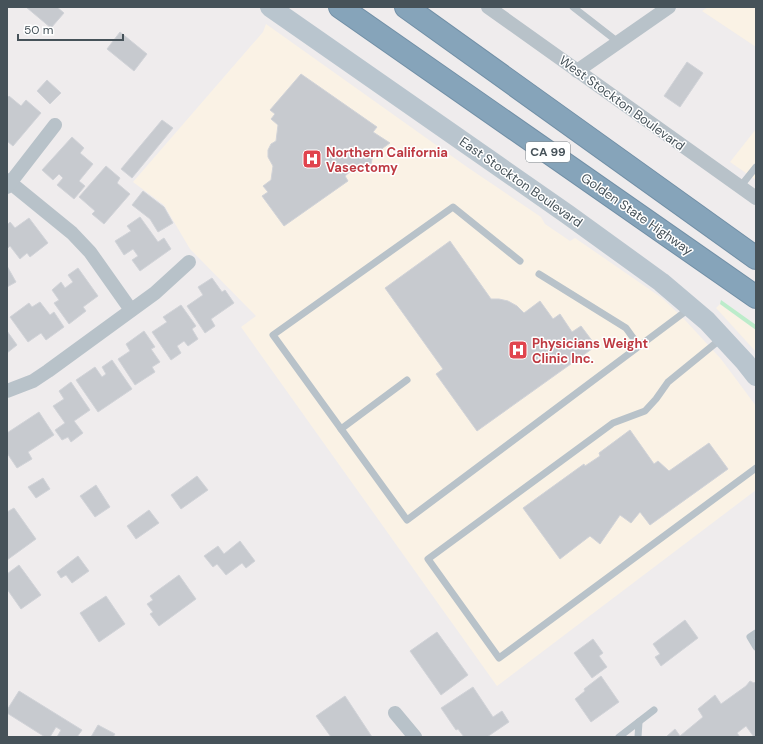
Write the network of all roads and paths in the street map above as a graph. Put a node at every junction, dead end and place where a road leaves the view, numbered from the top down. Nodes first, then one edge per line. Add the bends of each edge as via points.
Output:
1 (270, 7) edge
2 (340, 7) edge
3 (406, 7) edge
4 (488, 7) edge
5 (573, 7) edge
6 (669, 7) edge
7 (618, 42) junction
8 (577, 71) junction
9 (55, 125) dead end
10 (756, 167) edge
11 (8, 183) edge
12 (740, 188) junction
13 (756, 198) edge
14 (756, 258) edge
15 (520, 261) dead end
16 (190, 262) dead end
17 (539, 274) dead end
18 (756, 297) edge
19 (692, 306) junction
20 (131, 310) junction
21 (723, 337) junction
22 (639, 346) junction
23 (756, 376) edge
24 (407, 380) dead end
25 (7, 391) edge
26 (341, 428) junction
27 (756, 468) edge
28 (756, 633) edge
29 (756, 647) edge
30 (654, 710) dead end
31 (395, 713) dead end
32 (639, 722) junction
33 (415, 737) edge
34 (619, 737) edge
35 (638, 737) edge

1 - 19 street, East Stockton Boulevard via 567,214
2 - 18 highway, Golden State Highway / CA 99
3 - 14 highway, CA 99
4 - 8 street, West Stockton Boulevard
5 - 7 lane
6 - 7 street
7 - 8 street
8 - 12 street, West Stockton Boulevard
9 - 11 street
10 - 12 lane
11 - 20 street via 81,242
12 - 13 street, West Stockton Boulevard
15 - 26 lane via 454,207 273,335
16 - 20 street
17 - 22 lane via 626,328
19 - 21 street, East Stockton Boulevard
19 - 22 lane
20 - 25 street via 33,381
21 - 23 street, East Stockton Boulevard
21 - 27 lane via 668,382 645,411 613,423 428,559 499,658
22 - 26 lane via 407,520
24 - 26 lane
28 - 29 lane via 750,637
30 - 32 lane
31 - 33 street
32 - 34 lane
32 - 35 lane

